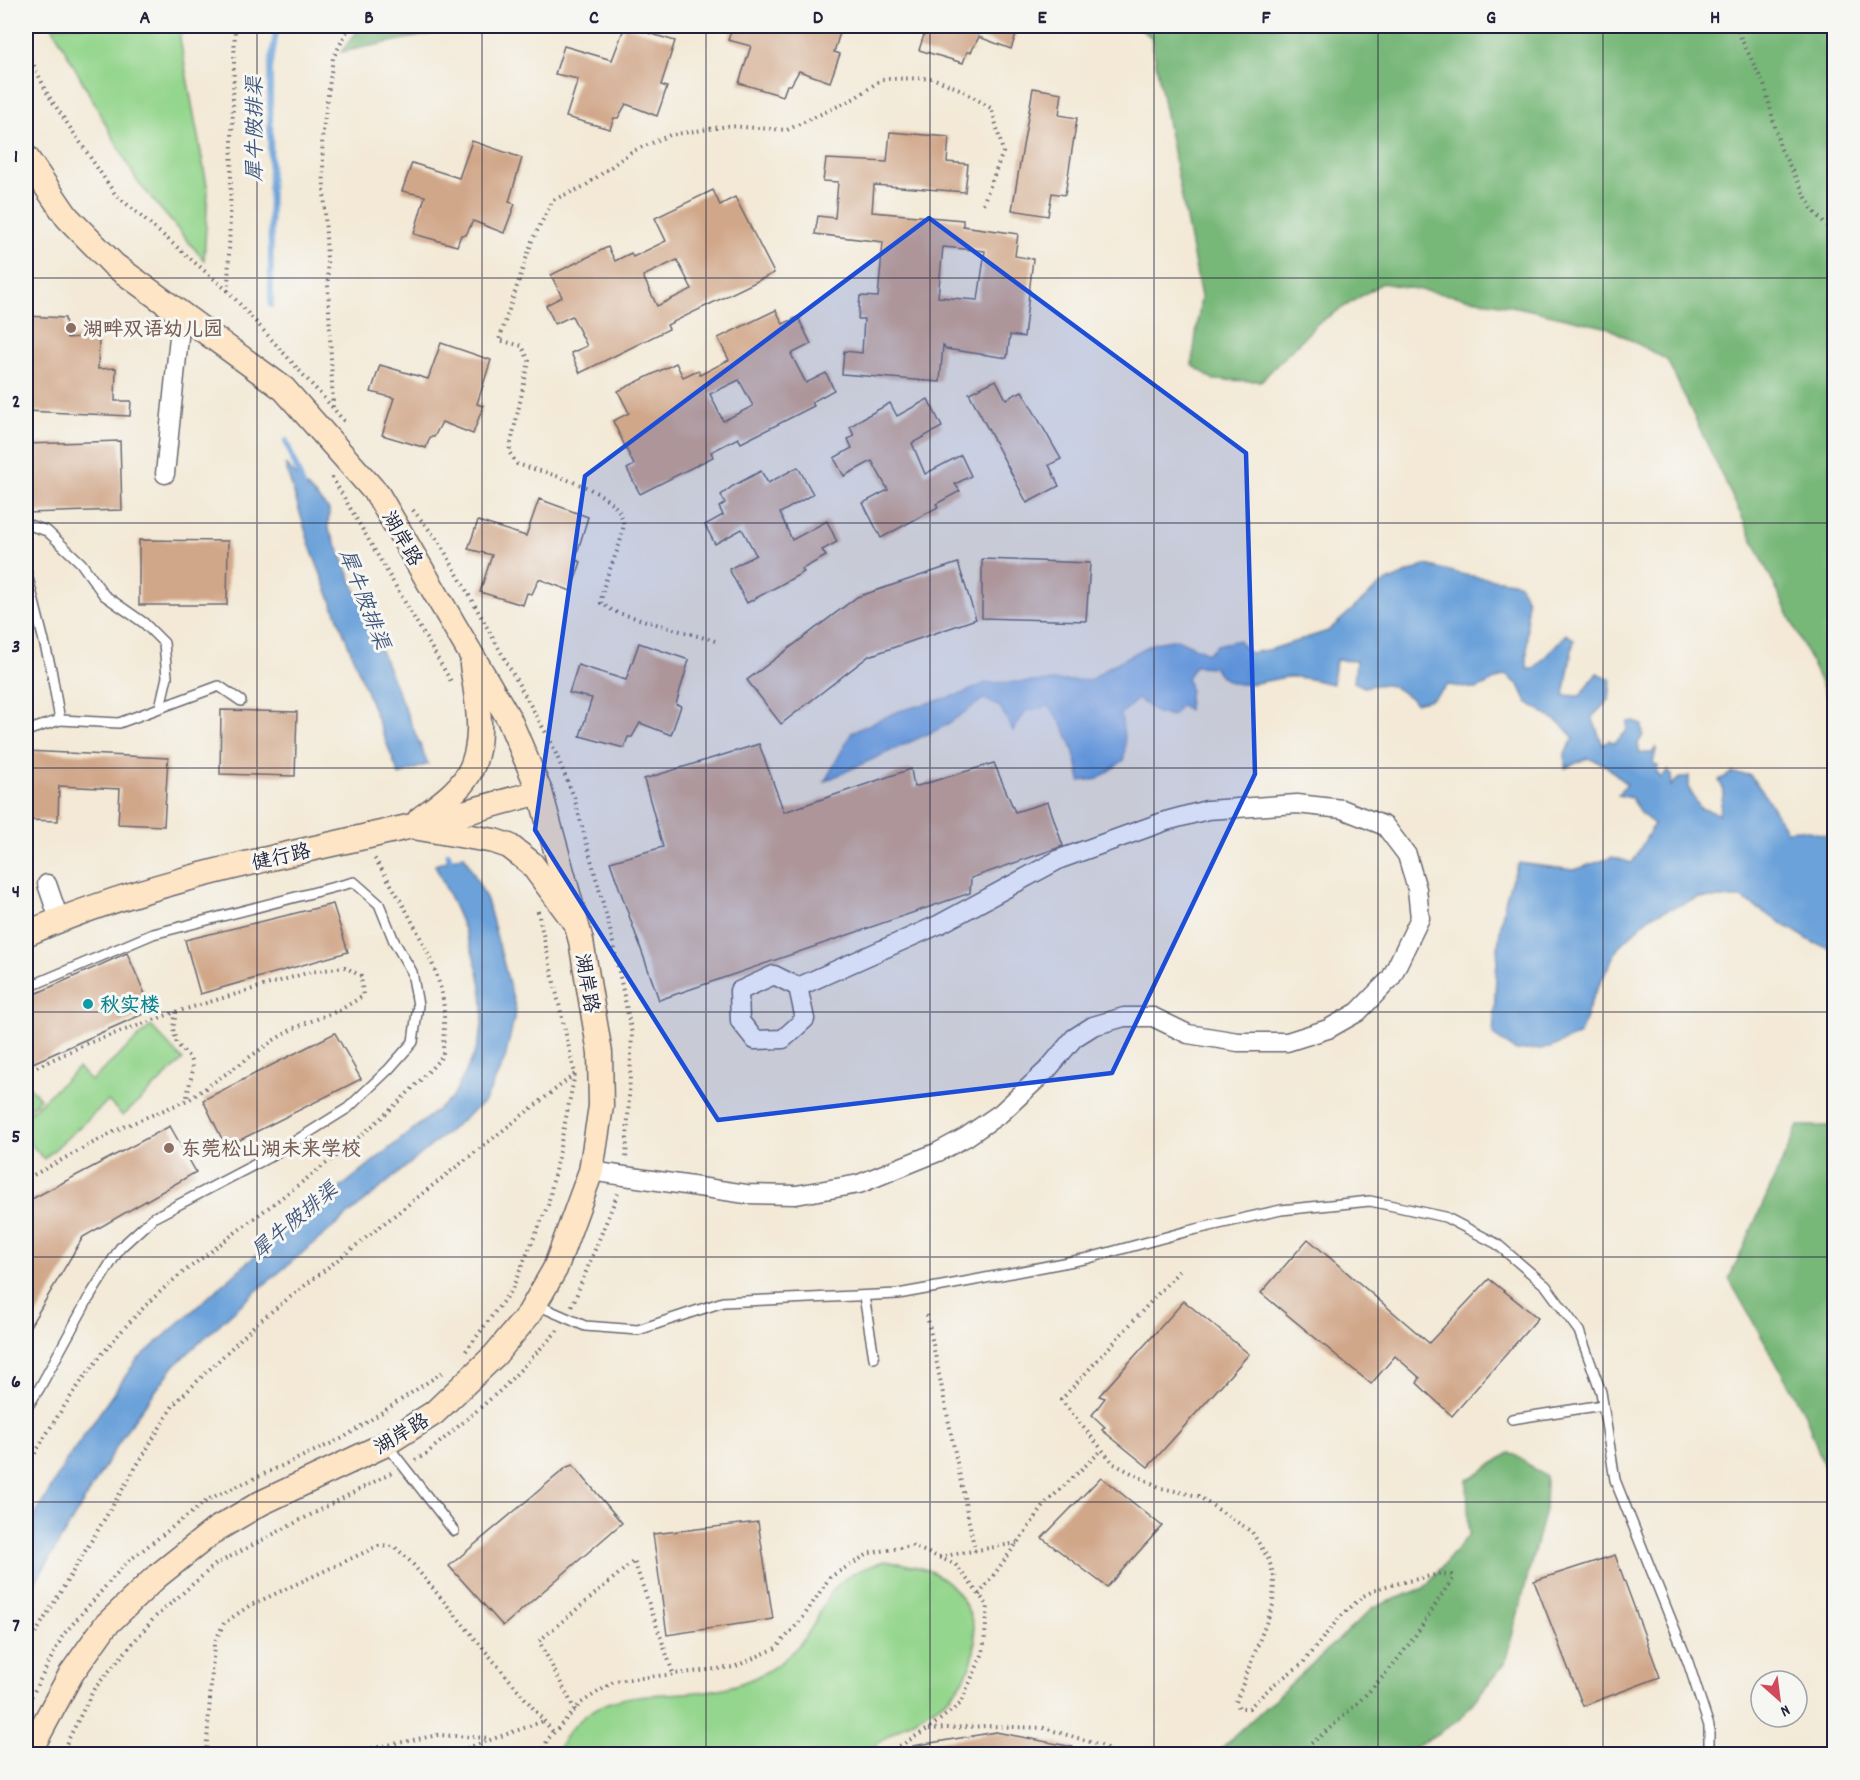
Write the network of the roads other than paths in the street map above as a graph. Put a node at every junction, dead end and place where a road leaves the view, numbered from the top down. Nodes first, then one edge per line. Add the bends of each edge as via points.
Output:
1 (26, 157) edge
2 (181, 316) junction
3 (165, 474) dead end
4 (26, 525) edge
5 (26, 570) edge
6 (470, 653) junction
7 (241, 701) dead end
8 (160, 708) junction
9 (60, 720) junction
10 (26, 731) edge
11 (540, 792) junction
12 (411, 826) junction
13 (47, 884) dead end
14 (59, 920) junction
15 (576, 922) junction
16 (26, 934) edge
17 (798, 987) dead end
18 (26, 988) edge
19 (591, 1171) junction
20 (864, 1296) junction
21 (535, 1304) junction
22 (874, 1358) dead end
23 (1603, 1405) junction
24 (26, 1409) edge
25 (1512, 1419) dead end
26 (386, 1444) junction
27 (454, 1530) dead end
28 (28, 1755) edge
29 (1709, 1755) edge

1 - 2 street, 湖岸路 via 67,217 114,265
2 - 3 street
2 - 6 street, 湖岸路 via 326,417 378,495
4 - 8 lane via 47,531 81,563 104,595 144,623 164,643 167,677
5 - 9 lane
6 - 11 street, 湖岸路 via 509,719
6 - 12 street via 479,708 476,753 468,776
7 - 8 lane via 219,686
8 - 9 lane via 119,723
9 - 10 lane
11 - 12 street, 健行路
11 - 15 street, 湖岸路
12 - 14 street, 健行路 via 189,878
12 - 15 street via 509,846 531,863
13 - 14 street
14 - 16 street, 健行路
15 - 19 street, 湖岸路 via 600,1053 600,1122
17 - 19 street via 939,924 1060,859 1207,810 1297,804 1342,808 1385,826 1407,855 1417,889 1420,918 1391,978 1358,1012 1328,1029 1287,1042 1238,1042 1188,1034 1153,1017 1124,1017 1093,1026 1074,1038 1001,1113 966,1137 859,1184 796,1195 746,1194
18 - 24 lane via 153,934 354,882 379,904 412,972 418,1005 413,1041 348,1108 273,1155 153,1218 120,1248
19 - 21 street, 湖岸路 via 555,1269
20 - 21 lane via 723,1302 638,1330 585,1326
20 - 22 lane
20 - 23 lane via 898,1294 1089,1258 1281,1210 1370,1201 1444,1217 1497,1244 1546,1286 1579,1331
21 - 26 street, 湖岸路 via 495,1355 434,1413
23 - 25 lane
23 - 29 lane via 1615,1480 1688,1662 1709,1726
26 - 27 lane
26 - 28 street, 湖岸路 via 261,1503 216,1530 155,1578 105,1626 71,1674

